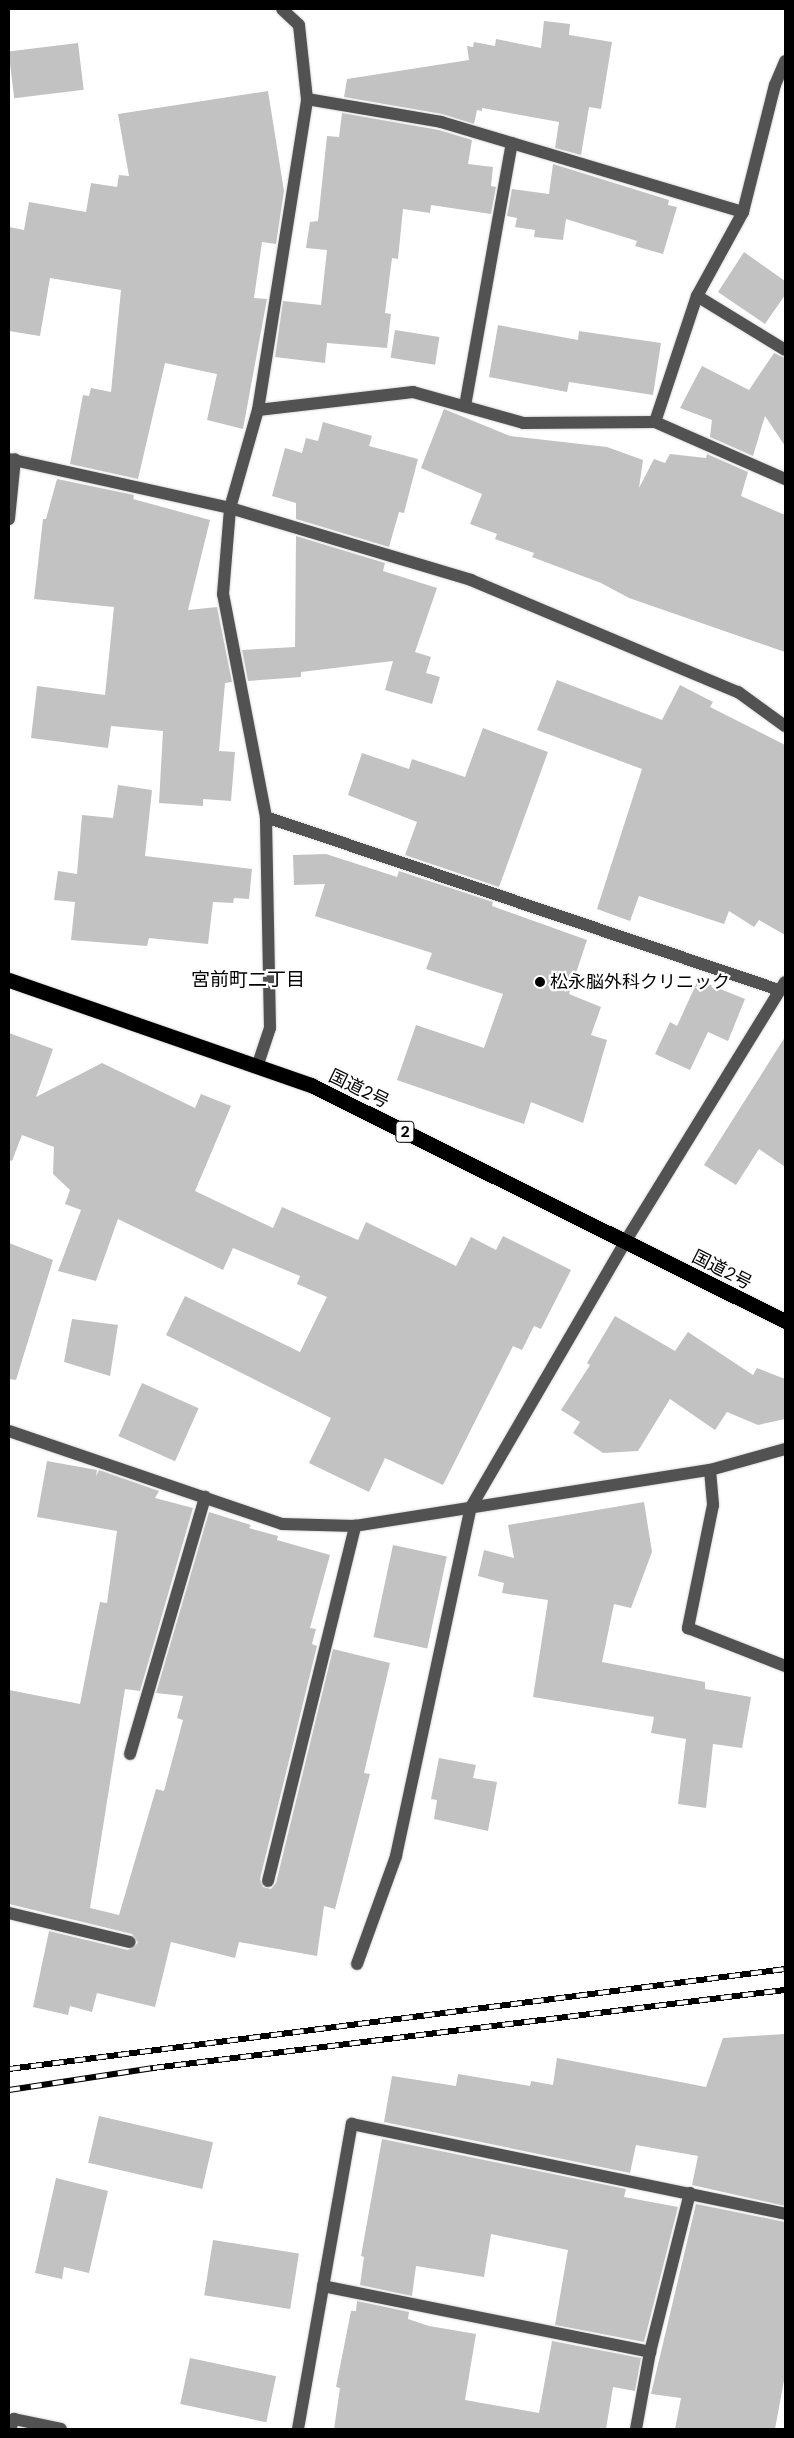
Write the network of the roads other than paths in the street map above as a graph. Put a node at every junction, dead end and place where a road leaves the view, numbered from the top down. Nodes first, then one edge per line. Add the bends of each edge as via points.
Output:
1 (282, 9) edge
2 (785, 61) edge
3 (307, 99) junction
4 (512, 143) junction
5 (743, 212) junction
6 (696, 296) junction
7 (785, 350) edge
8 (464, 406) junction
9 (258, 410) junction
10 (655, 422) junction
11 (12, 459) edge
12 (785, 479) edge
13 (230, 508) junction
14 (9, 519) edge
15 (785, 726) edge
16 (266, 817) junction
17 (9, 980) edge
18 (782, 986) edge
19 (257, 1067) junction
20 (625, 1242) junction
21 (785, 1321) edge
22 (9, 1431) edge
23 (785, 1449) edge
24 (710, 1470) junction
25 (205, 1498) junction
26 (471, 1508) junction
27 (355, 1526) junction
28 (785, 1666) edge
29 (130, 1754) dead end
30 (268, 1881) dead end
31 (9, 1914) edge
32 (130, 1942) dead end
33 (357, 1964) dead end
34 (690, 2193) junction
35 (785, 2214) edge
36 (323, 2286) junction
37 (650, 2352) junction
38 (10, 2429) edge
39 (61, 2429) edge
40 (298, 2429) edge
41 (636, 2429) edge

1 - 3 street via 299,25
2 - 5 street via 775,85
3 - 4 street via 441,122
3 - 9 street
4 - 5 street
4 - 8 street
5 - 6 street
6 - 7 street
6 - 10 street
8 - 9 street via 413,392
8 - 10 street via 523,422
9 - 13 street
10 - 12 street
11 - 13 street
11 - 14 street
13 - 15 street via 472,580 738,692
13 - 16 street via 223,594
16 - 18 street
16 - 19 street via 270,1028
17 - 19 highway, 国道2号 / 2
18 - 20 street
19 - 20 highway, 国道2号 / 2 via 311,1085
20 - 21 highway, 国道2号 / 2
20 - 26 street
22 - 25 street
23 - 24 street
24 - 26 street
24 - 28 street via 713,1505 688,1628
25 - 27 street via 282,1524
25 - 29 street
26 - 27 street
26 - 33 street via 396,1856
27 - 30 street
31 - 32 street
34 - 35 street
34 - 36 street via 352,2124
34 - 37 street
36 - 37 street
36 - 40 street
37 - 41 street
38 - 39 street via 14,2419

